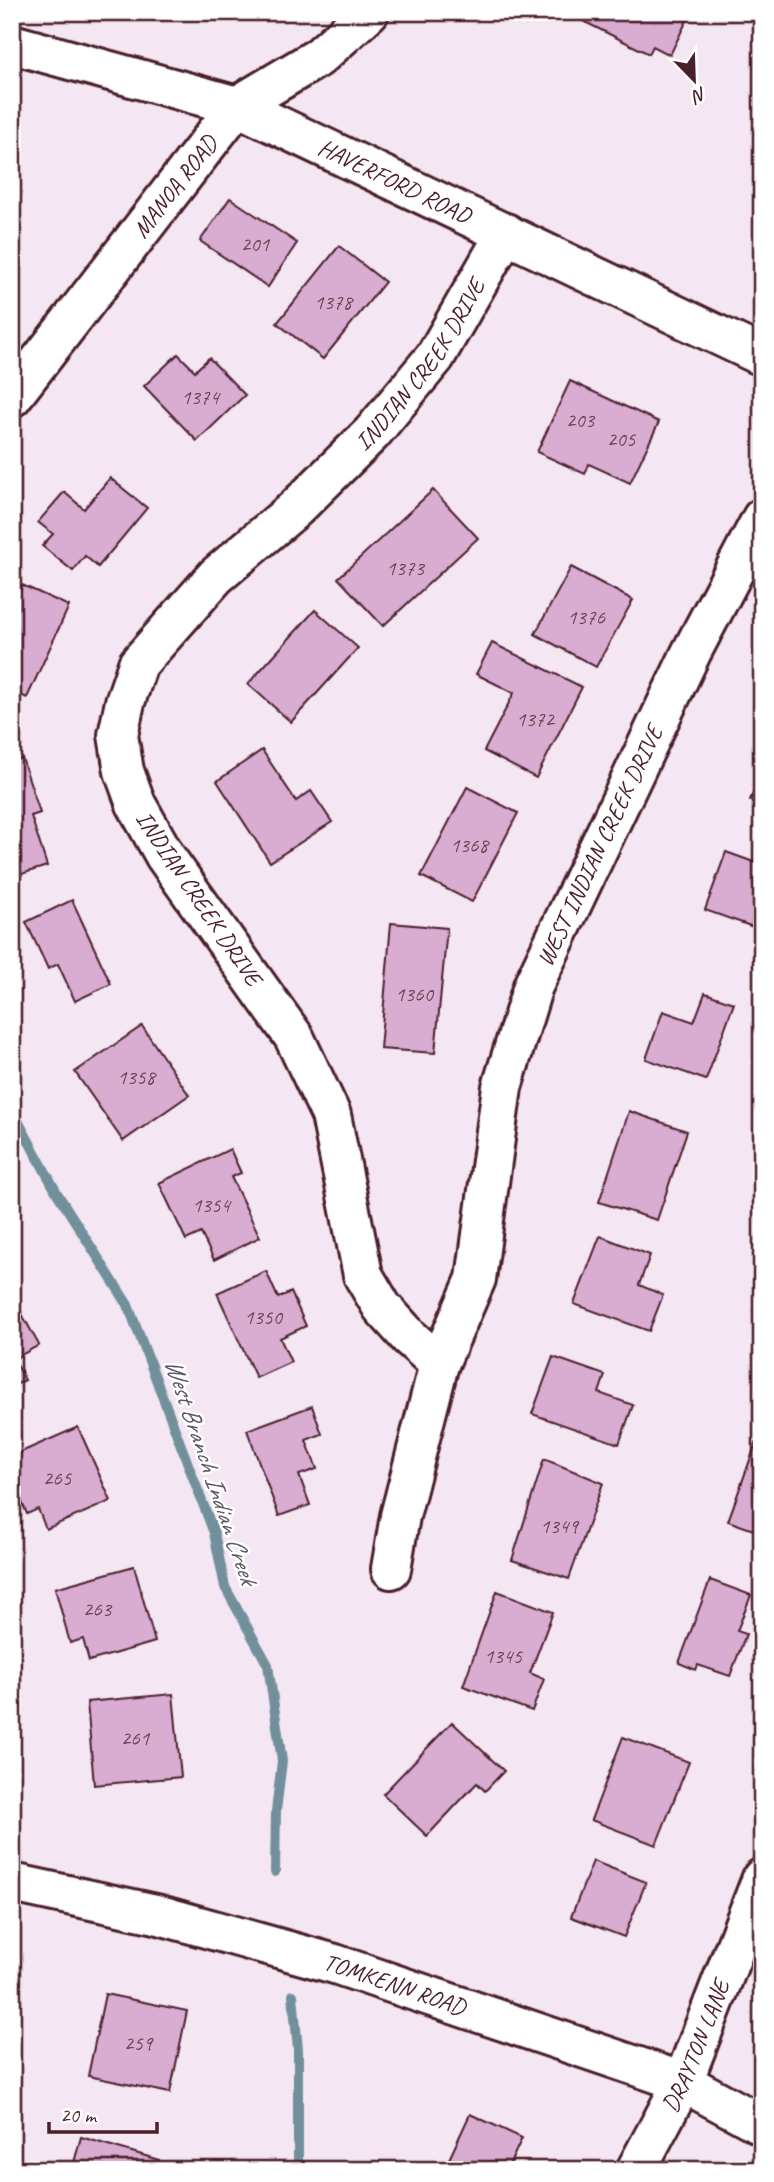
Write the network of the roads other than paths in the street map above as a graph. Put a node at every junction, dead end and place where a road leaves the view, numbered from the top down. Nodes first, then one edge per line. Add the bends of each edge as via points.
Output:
1 (369, 12) edge
2 (12, 44) edge
3 (237, 106) junction
4 (506, 233) junction
5 (762, 356) edge
6 (12, 397) edge
7 (762, 518) edge
8 (439, 1364) junction
9 (390, 1569) dead end
10 (762, 1878) edge
11 (12, 1883) edge
12 (683, 2082) junction
13 (762, 2125) edge
14 (636, 2170) edge

1 - 3 street, MANOA ROAD via 319,57
2 - 3 street, HAVERFORD ROAD
3 - 4 street, HAVERFORD ROAD
3 - 6 street, MANOA ROAD
4 - 5 street, HAVERFORD ROAD
4 - 8 street, INDIAN CREEK DRIVE via 435,357 372,433 296,508 216,576 138,664 118,735 136,804 159,846 294,1037 331,1115 363,1275 382,1307
7 - 8 street, WEST INDIAN CREEK DRIVE via 691,653 533,986 502,1087 476,1279
8 - 9 street
10 - 12 street, DRAYTON LANE
11 - 12 street, TOMKENN ROAD via 156,1913 335,1964
12 - 13 street, TOMKENN ROAD
12 - 14 street, DRAYTON LANE

